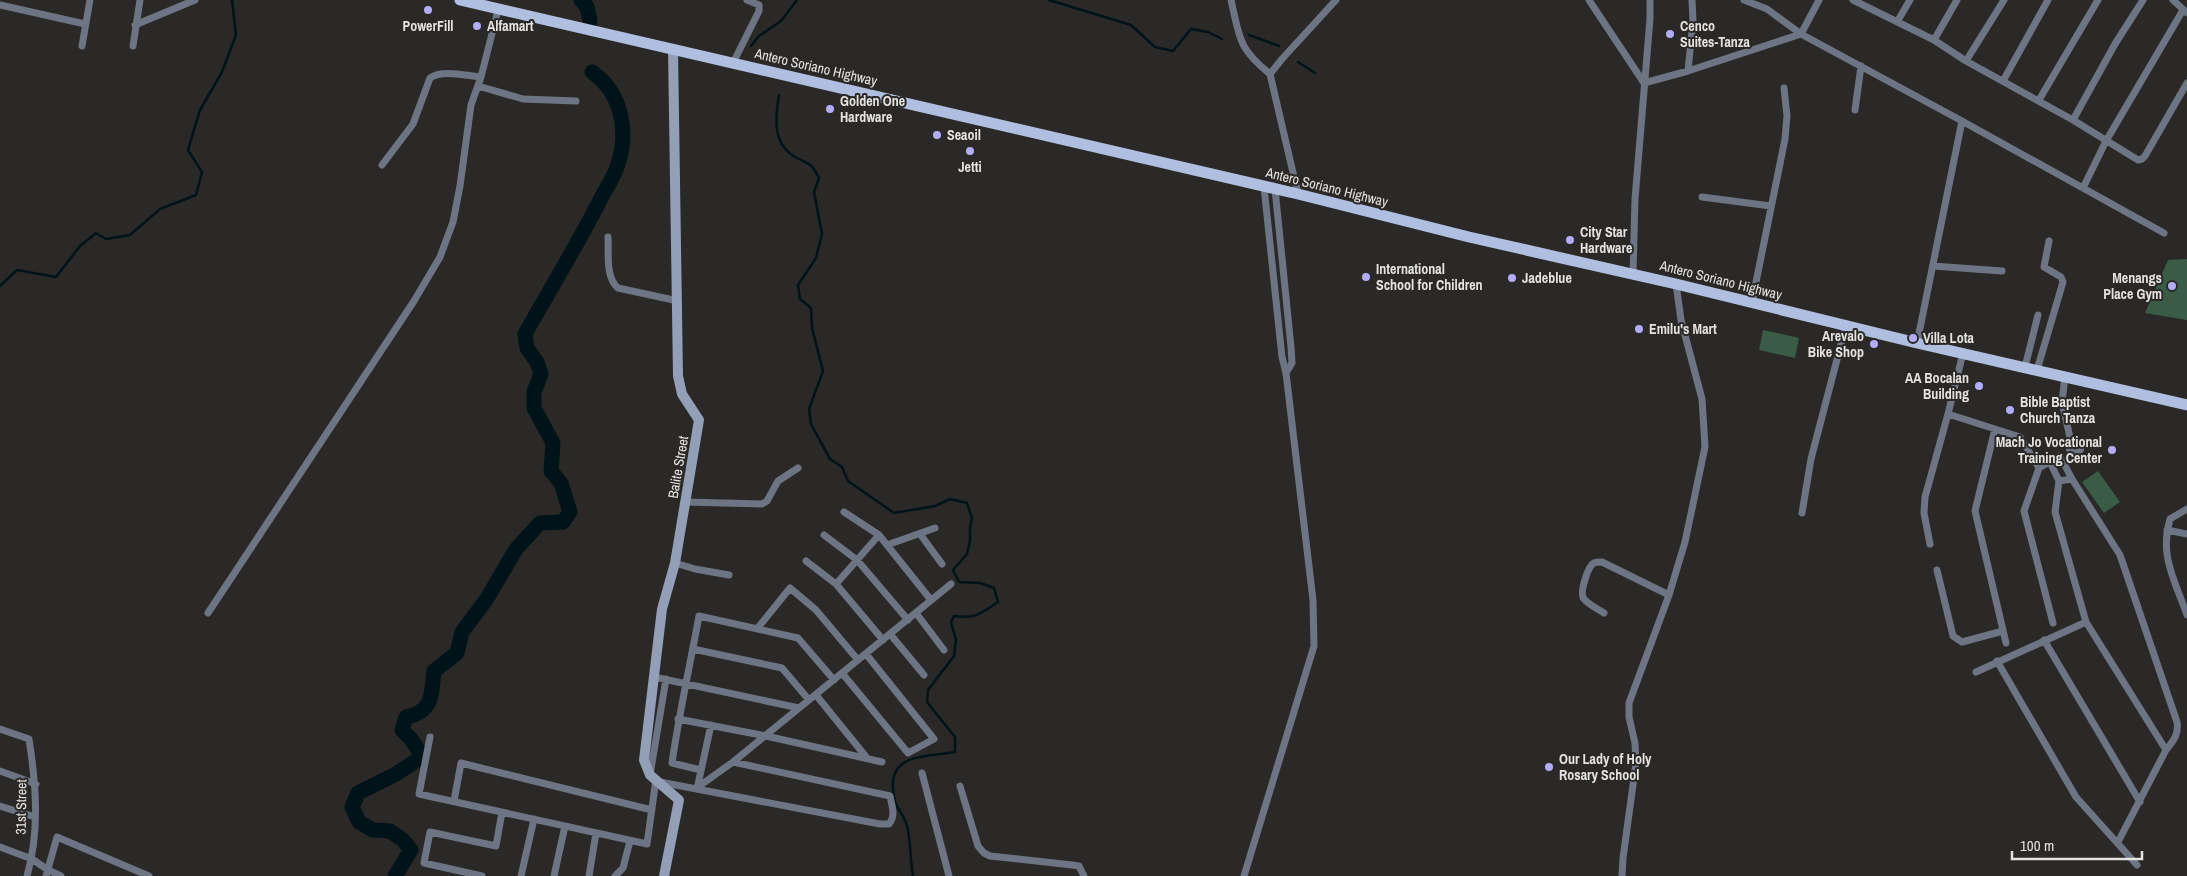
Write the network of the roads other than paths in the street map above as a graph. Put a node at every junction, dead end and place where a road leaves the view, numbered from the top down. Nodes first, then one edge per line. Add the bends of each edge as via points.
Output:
1 (90, 0) edge
2 (140, 0) edge
3 (195, 0) edge
4 (460, 0) edge
5 (747, 0) edge
6 (1231, 0) edge
7 (1336, 0) edge
8 (1589, 0) edge
9 (1650, 0) edge
10 (1692, 0) edge
11 (1744, 0) edge
12 (1819, 0) edge
13 (1853, 0) edge
14 (1910, 0) edge
15 (1957, 0) edge
16 (2004, 0) edge
17 (2048, 0) edge
18 (2098, 0) edge
19 (2143, 0) edge
20 (2173, 0) edge
21 (486, 3) edge
22 (1865, 3) edge
23 (0, 5) edge
24 (498, 10) junction
25 (2185, 12) edge
26 (1897, 22) junction
27 (85, 24) junction
28 (135, 25) junction
29 (1801, 34) junction
30 (1934, 40) junction
31 (82, 46) dead end
32 (133, 46) dead end
33 (674, 49) junction
34 (1966, 61) junction
35 (733, 63) junction
36 (1861, 66) junction
37 (1688, 71) junction
38 (1270, 74) junction
39 (481, 77) junction
40 (2003, 81) junction
41 (1644, 83) junction
42 (2187, 83) edge
43 (478, 86) junction
44 (1784, 88) dead end
45 (2039, 100) junction
46 (576, 101) dead end
47 (1855, 110) dead end
48 (2073, 120) junction
49 (1962, 121) junction
50 (2106, 141) junction
51 (382, 165) dead end
52 (1270, 188) junction
53 (2083, 188) junction
54 (1298, 194) junction
55 (1702, 196) dead end
56 (1771, 206) junction
57 (2164, 233) dead end
58 (608, 237) dead end
59 (2049, 241) dead end
60 (1933, 266) junction
61 (2002, 271) dead end
62 (1634, 274) junction
63 (1676, 284) junction
64 (678, 301) junction
65 (1752, 302) junction
66 (2038, 314) dead end
67 (1846, 325) junction
68 (1917, 343) junction
69 (1963, 353) junction
70 (2024, 367) junction
71 (2038, 370) junction
72 (1286, 373) junction
73 (2065, 376) junction
74 (2187, 405) edge
75 (1948, 414) junction
76 (1995, 429) junction
77 (2060, 456) junction
78 (2050, 462) junction
79 (798, 468) dead end
80 (2039, 468) junction
81 (2072, 479) junction
82 (2059, 481) junction
83 (686, 502) junction
84 (2187, 509) edge
85 (844, 512) dead end
86 (1802, 513) dead end
87 (935, 528) dead end
88 (2167, 530) junction
89 (920, 534) junction
90 (2187, 534) edge
91 (824, 535) dead end
92 (879, 535) junction
93 (1930, 544) dead end
94 (887, 545) junction
95 (857, 560) junction
96 (806, 561) dead end
97 (675, 563) junction
98 (942, 564) dead end
99 (1937, 570) dead end
100 (729, 575) dead end
101 (836, 584) junction
102 (951, 584) dead end
103 (1669, 595) junction
104 (931, 600) junction
105 (2185, 603) edge
106 (208, 612) dead end
107 (916, 613) junction
108 (1604, 613) dead end
109 (2187, 614) edge
110 (908, 620) junction
111 (2086, 622) junction
112 (2053, 623) dead end
113 (757, 629) junction
114 (2003, 631) junction
115 (890, 634) junction
116 (883, 640) junction
117 (2044, 640) junction
118 (2006, 643) dead end
119 (693, 649) junction
120 (944, 650) dead end
121 (866, 654) junction
122 (858, 660) junction
123 (1997, 661) junction
124 (1976, 672) dead end
125 (842, 673) junction
126 (924, 675) dead end
127 (654, 677) junction
128 (666, 679) junction
129 (834, 680) junction
130 (687, 683) junction
131 (816, 694) junction
132 (809, 700) junction
133 (799, 708) junction
134 (678, 719) junction
135 (711, 725) junction
136 (0, 728) edge
137 (766, 736) junction
138 (430, 737) dead end
139 (2166, 750) junction
140 (867, 758) junction
141 (734, 762) junction
142 (882, 762) dead end
143 (701, 770) junction
144 (0, 771) edge
145 (922, 773) dead end
146 (655, 779) junction
147 (36, 784) junction
148 (960, 786) dead end
149 (698, 788) junction
150 (454, 801) junction
151 (2140, 802) junction
152 (0, 806) edge
153 (652, 810) junction
154 (502, 812) junction
155 (35, 817) junction
156 (534, 819) junction
157 (565, 826) junction
158 (596, 833) junction
159 (630, 841) junction
160 (2118, 842) junction
161 (0, 847) edge
162 (32, 859) junction
163 (2137, 865) dead end
164 (47, 873) edge
165 (28, 876) edge
166 (61, 876) edge
167 (148, 876) edge
168 (482, 876) edge
169 (521, 876) edge
170 (554, 876) edge
171 (589, 876) edge
172 (615, 876) edge
173 (664, 876) edge
174 (949, 876) edge
175 (1084, 876) edge
176 (1244, 876) edge
177 (1622, 876) edge

1 - 27 street
2 - 28 street
3 - 28 street
4 - 21 main road, Antero Soriano Highway
5 - 35 street via 759,5 759,11
6 - 38 street via 1243,45 1252,59
7 - 38 street
8 - 41 street
9 - 41 street
10 - 37 street
11 - 29 street via 1767,10
12 - 29 street
13 - 22 street
14 - 26 street
15 - 30 street
16 - 34 street
17 - 40 street
18 - 45 street
19 - 48 street
20 - 25 street
21 - 24 main road, Antero Soriano Highway
22 - 26 street
23 - 27 street
24 - 33 main road, Antero Soriano Highway
24 - 39 street
25 - 50 street
26 - 30 street
27 - 31 street
28 - 32 street
29 - 36 street
29 - 37 street
30 - 34 street
33 - 35 main road, Antero Soriano Highway
33 - 64 street, Balite Street
34 - 40 street
35 - 52 main road, Antero Soriano Highway
36 - 47 street
36 - 49 street
37 - 41 street
38 - 54 street
39 - 43 street
39 - 51 street via 435,74 430,78 412,124
40 - 45 street
41 - 62 street via 1635,199
42 - 50 street via 2142,159 2138,160
43 - 46 street via 523,99
43 - 106 street via 471,104 453,222 440,257
44 - 56 street via 1786,139
45 - 48 street
48 - 50 street
49 - 53 street
49 - 60 street
50 - 53 street
52 - 54 main road, Antero Soriano Highway
52 - 72 street via 1282,357
52 - 72 street via 1291,347 1292,363
53 - 57 street
54 - 62 main road, Antero Soriano Highway
55 - 56 street
56 - 65 street
58 - 64 street via 612,283 618,288
59 - 71 street via 2044,267 2061,277 2063,282
60 - 61 street
60 - 68 street
62 - 63 main road, Antero Soriano Highway
63 - 65 main road, Antero Soriano Highway
63 - 103 street via 1681,320 1702,399 1706,446 1685,542
64 - 83 street, Balite Street via 680,387 699,420
65 - 67 main road, Antero Soriano Highway
66 - 70 street
67 - 68 main road, Antero Soriano Highway
67 - 86 street via 1811,459
68 - 69 main road, Antero Soriano Highway
69 - 70 main road, Antero Soriano Highway
69 - 75 street
70 - 71 main road, Antero Soriano Highway
71 - 73 main road, Antero Soriano Highway
72 - 176 street via 1313,600 1314,646
73 - 74 main road, Antero Soriano Highway
73 - 77 street via 2062,402 2070,446
75 - 76 street
75 - 93 street via 1925,496 1924,513
76 - 80 street via 2020,437
76 - 114 street via 1976,511
77 - 78 street
77 - 81 street
78 - 80 street
78 - 82 street
79 - 83 street via 778,481 762,504
80 - 112 street via 2024,512
81 - 82 street
81 - 139 street via 2120,555 2177,722 2176,736
82 - 111 street via 2055,512
83 - 97 street, Balite Street
84 - 88 street via 2173,516
85 - 92 street
87 - 89 street
88 - 90 street
88 - 105 street via 2166,553
89 - 94 street
89 - 98 street
91 - 95 street
92 - 94 street
92 - 95 street
94 - 104 street
95 - 101 street
95 - 110 street
96 - 101 street
97 - 100 street
97 - 127 street, Balite Street via 662,609
99 - 114 street via 1953,636 1962,642
101 - 116 street
102 - 104 street
103 - 108 street via 1602,562 1594,563 1582,595
103 - 177 street via 1629,704 1628,717 1636,762
104 - 107 street
105 - 109 street
107 - 110 street
107 - 120 street
110 - 115 street
111 - 117 street
111 - 139 street
113 - 119 street via 699,616
113 - 122 street via 790,588 816,610
113 - 129 street via 798,638
114 - 118 street
115 - 116 street
115 - 126 street
116 - 121 street
117 - 123 street
117 - 151 street
119 - 130 street
119 - 132 street via 782,668
121 - 122 street
121 - 125 street via 934,739 908,753
122 - 125 street
123 - 124 street
123 - 160 street via 2076,797
125 - 129 street
127 - 128 street
127 - 146 street, Balite Street via 644,760
128 - 130 street
128 - 146 street
129 - 131 street
130 - 133 street
130 - 134 street
131 - 132 street
131 - 140 street
132 - 133 street
133 - 137 street
134 - 135 street
134 - 143 street via 672,763
135 - 137 street
135 - 143 street
136 - 147 street, 31st Street via 29,739
137 - 140 street
137 - 141 street
138 - 150 street via 419,794
139 - 151 street
140 - 142 street
141 - 149 street
141 - 149 street via 890,796 892,821 880,824
143 - 149 street
144 - 147 street
145 - 174 street
146 - 149 street
146 - 153 street
146 - 173 street via 678,800
147 - 155 street, 31st Street
148 - 175 street via 978,846 984,853 1072,864 1079,866
150 - 153 street via 461,763
150 - 154 street
151 - 160 street
152 - 155 street
153 - 159 street via 647,844
154 - 156 street
154 - 168 street via 496,846 430,832 424,863
155 - 162 street, 31st Street
156 - 157 street
156 - 169 street
157 - 158 street
157 - 170 street
158 - 159 street
158 - 171 street
159 - 172 street via 623,868
160 - 163 street
161 - 162 street
162 - 164 street
162 - 165 street, 31st Street
164 - 166 street
164 - 167 street via 57,837

